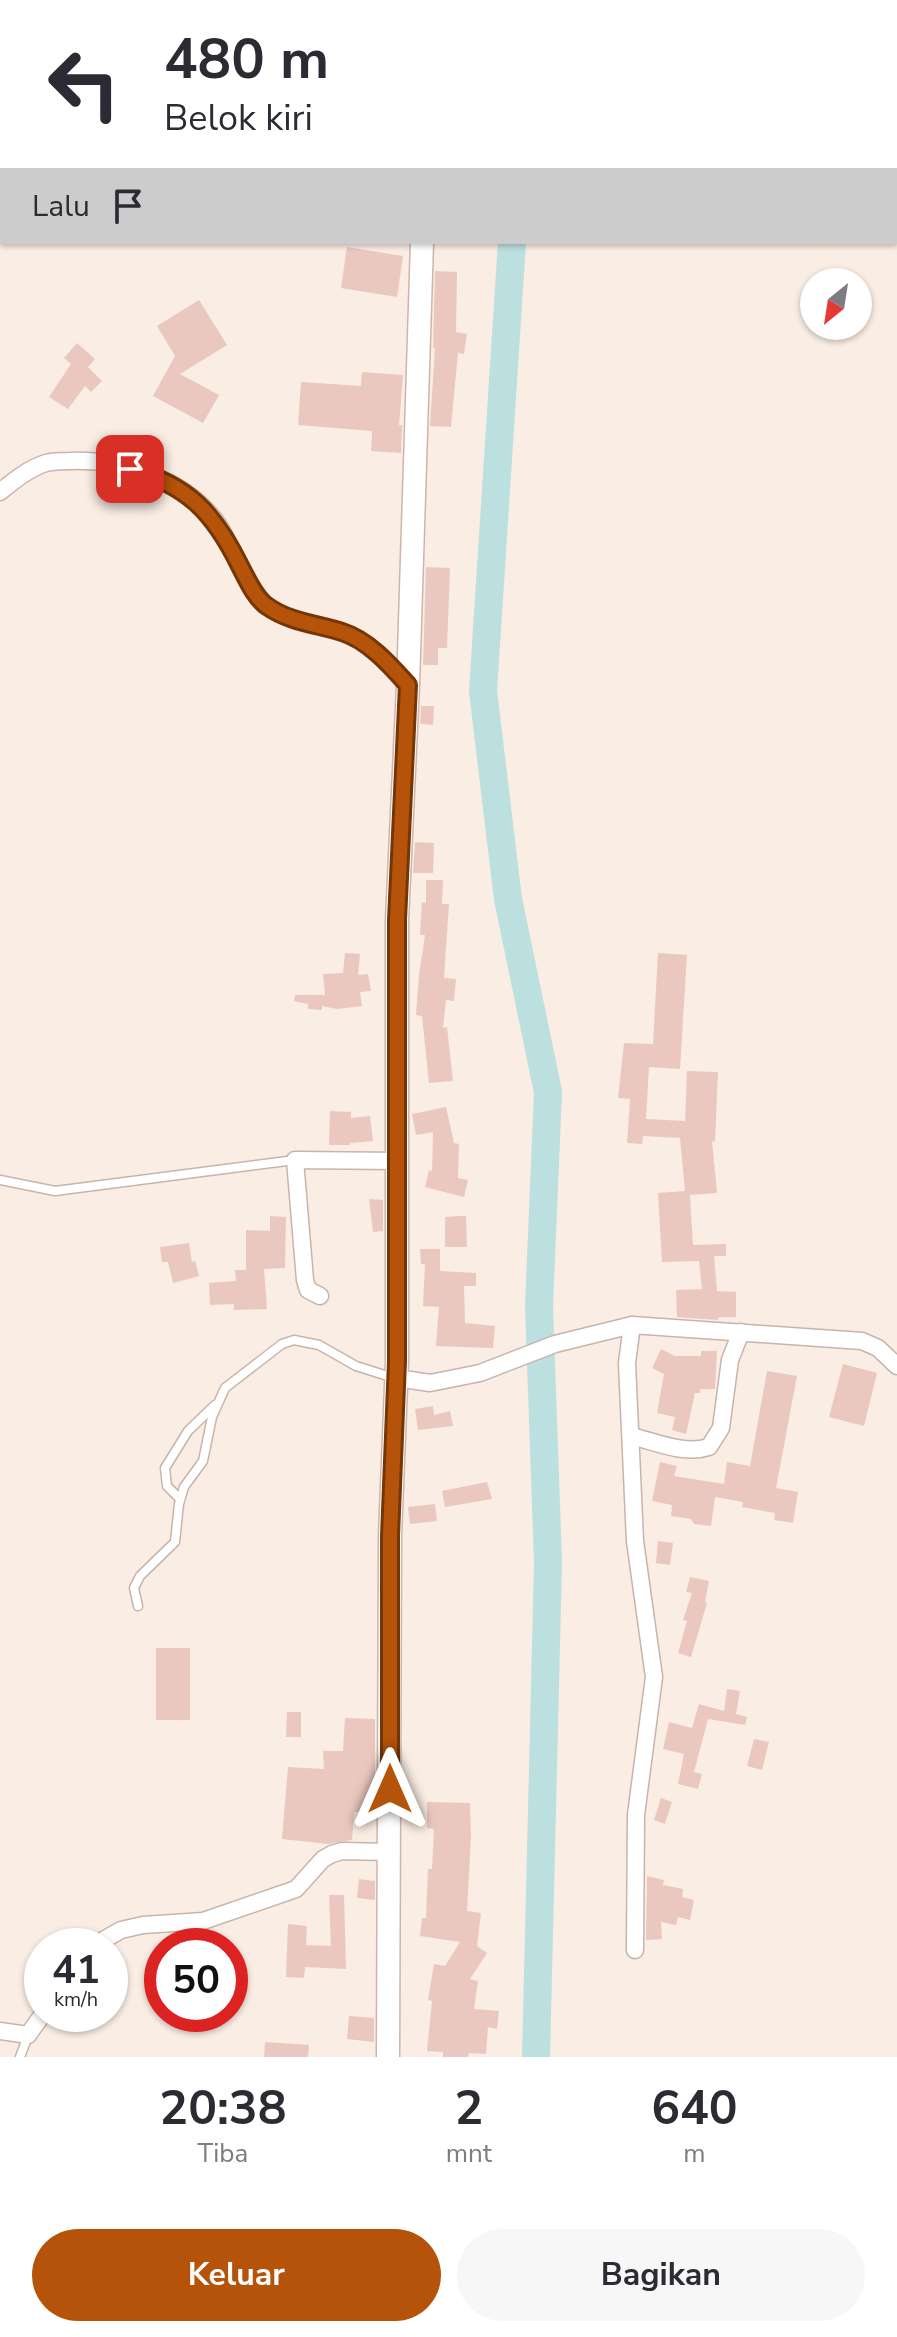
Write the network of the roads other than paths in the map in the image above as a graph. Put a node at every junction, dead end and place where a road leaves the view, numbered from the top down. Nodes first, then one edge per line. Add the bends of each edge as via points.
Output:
1 (422, 244) edge
2 (0, 492) edge
3 (408, 685) junction
4 (295, 1160) junction
5 (399, 1161) junction
6 (0, 1180) edge
7 (320, 1296) dead end
8 (632, 1325) junction
9 (741, 1332) junction
10 (897, 1366) edge
11 (397, 1378) junction
12 (216, 1404) junction
13 (631, 1436) junction
14 (180, 1499) junction
15 (138, 1606) dead end
16 (390, 1852) junction
17 (128, 1928) edge
18 (635, 1950) dead end
19 (0, 2031) edge
20 (30, 2032) edge
21 (28, 2035) junction
22 (20, 2057) edge
23 (388, 2057) edge

1 - 3 main road
2 - 3 street via 47,462 109,462 152,475 203,506 264,604 364,642
3 - 5 main road via 397,920
4 - 5 street
4 - 6 lane via 55,1191
4 - 7 street via 305,1280 308,1290
5 - 11 main road
8 - 9 street
8 - 11 street via 555,1344 480,1373 430,1383
8 - 13 street via 627,1363
9 - 10 street via 862,1341
9 - 13 street via 730,1360 721,1428 709,1447 686,1450
11 - 12 lane via 294,1340 225,1388
11 - 16 main road via 390,1536
12 - 14 lane via 203,1461
12 - 14 lane via 188,1431 165,1468 167,1486
13 - 18 street via 635,1541 654,1677 636,1815
14 - 15 lane via 175,1542 140,1576 134,1588
16 - 17 street via 342,1851 323,1859 296,1889 203,1921
16 - 23 main road
19 - 21 street
20 - 21 street
21 - 22 lane

